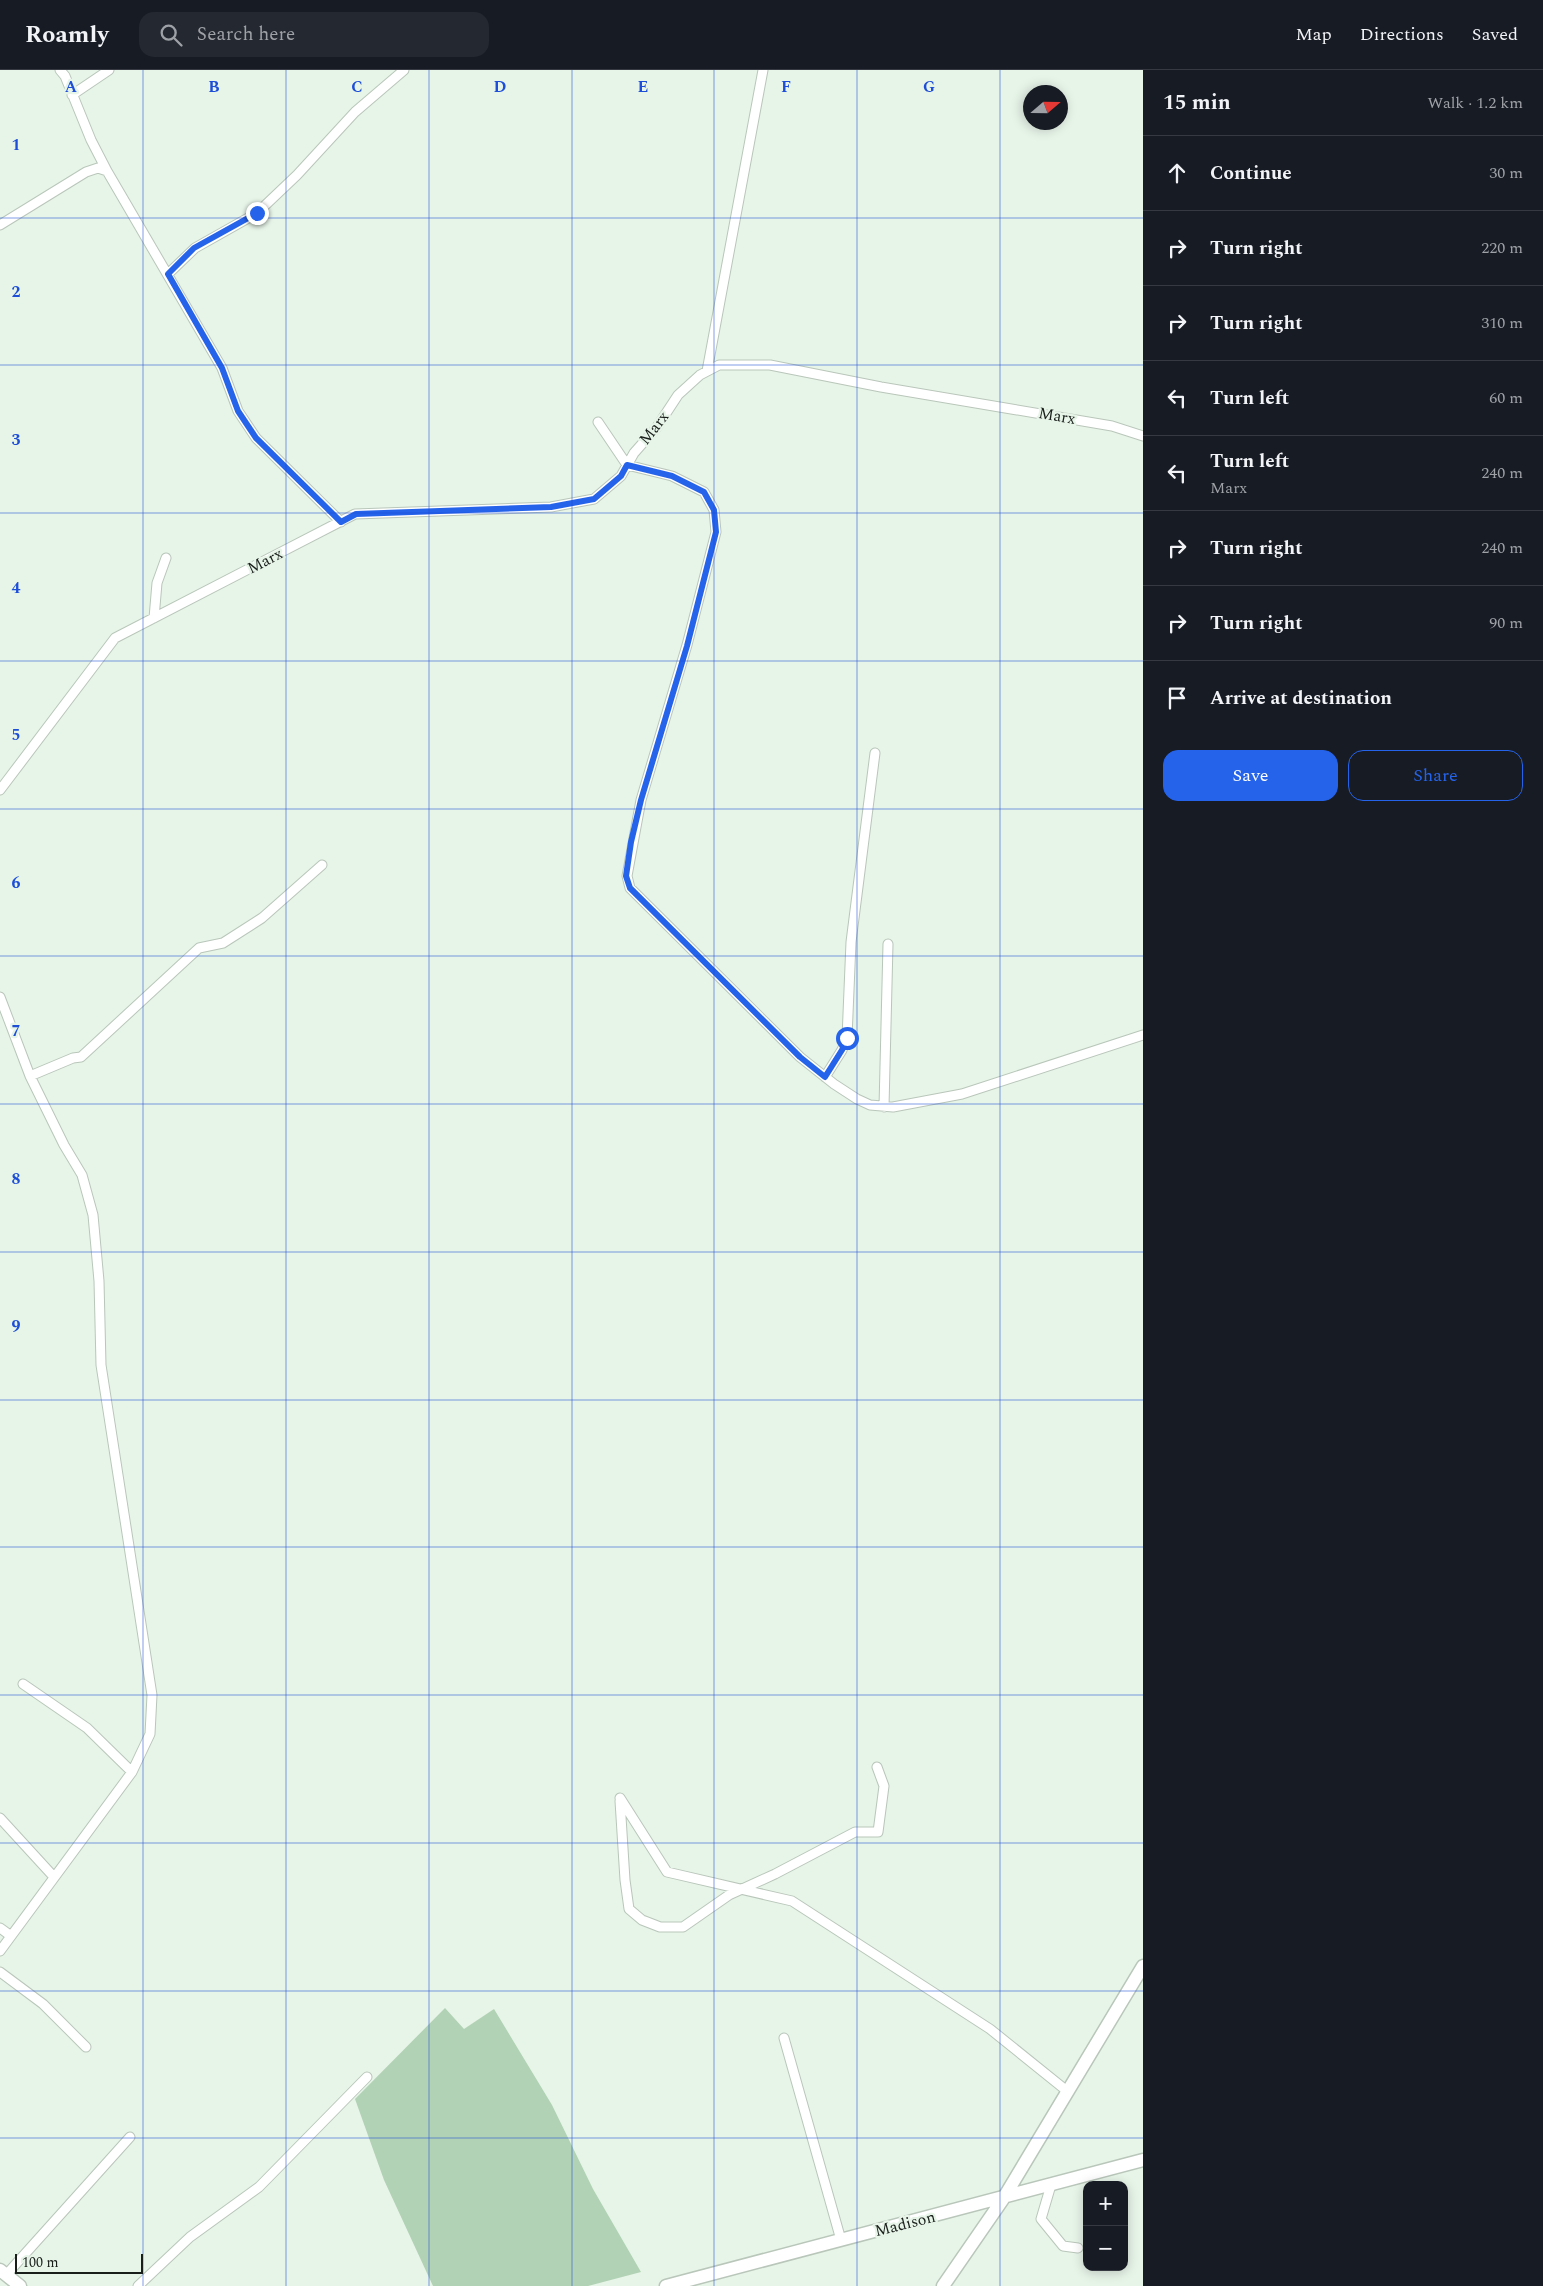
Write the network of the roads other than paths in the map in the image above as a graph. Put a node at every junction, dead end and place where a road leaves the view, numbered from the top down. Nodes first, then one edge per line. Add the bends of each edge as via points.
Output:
1 (60, 70) edge
2 (110, 70) edge
3 (404, 70) edge
4 (763, 70) edge
5 (72, 95) junction
6 (108, 170) junction
7 (0, 225) edge
8 (168, 274) junction
9 (707, 371) junction
10 (598, 422) dead end
11 (1143, 436) edge
12 (627, 465) junction
13 (341, 522) junction
14 (166, 558) dead end
15 (154, 618) junction
16 (875, 753) dead end
17 (0, 790) edge
18 (322, 865) dead end
19 (888, 944) dead end
20 (0, 997) edge
21 (1143, 1035) edge
22 (30, 1076) junction
23 (825, 1077) junction
24 (884, 1108) junction
25 (24, 1684) dead end
26 (877, 1767) dead end
27 (132, 1772) junction
28 (0, 1818) edge
29 (54, 1877) junction
30 (740, 1889) junction
31 (0, 1928) edge
32 (11, 1936) junction
33 (0, 1952) edge
34 (1143, 1966) edge
35 (0, 1972) edge
36 (784, 2038) dead end
37 (86, 2047) dead end
38 (367, 2077) dead end
39 (1067, 2091) junction
40 (130, 2137) dead end
41 (1143, 2160) edge
42 (1050, 2185) junction
43 (1003, 2199) junction
44 (841, 2240) junction
45 (1078, 2248) dead end
46 (3, 2272) edge
47 (20, 2286) edge
48 (138, 2286) edge
49 (666, 2286) edge
50 (944, 2286) edge

1 - 5 street
2 - 5 street
3 - 8 street via 355,112 257,213 194,248
4 - 9 street
5 - 6 street
6 - 7 street via 98,168 86,172
6 - 8 street
8 - 13 street via 222,368 238,411 256,438
9 - 11 street, Marx via 719,364 770,365 1112,426
9 - 12 street, Marx via 678,395
10 - 12 street
12 - 13 street, Marx via 621,476 594,499 551,507 356,514
12 - 23 street via 672,476 704,492 714,510 716,532 687,646 641,800 626,876 630,888 800,1057
13 - 15 street, Marx
14 - 15 street via 157,583
15 - 17 street, Marx via 115,638
16 - 23 street via 851,942 847,1038
18 - 22 street via 262,918 223,943 199,948 80,1058
19 - 24 street
20 - 22 street
21 - 24 street via 962,1094
22 - 27 street via 82,1175 93,1216 100,1281 101,1365 152,1695 150,1734
23 - 24 street via 857,1100
25 - 27 street via 87,1728
26 - 30 street via 884,1786 878,1832 855,1832
27 - 29 street
28 - 29 street
29 - 32 street
30 - 30 street via 667,1872 620,1798 629,1909 642,1920 660,1927 683,1927
30 - 39 street via 792,1901 990,2028
31 - 32 street
32 - 33 street
34 - 39 street
35 - 37 street via 42,2004
36 - 44 street
38 - 48 street via 259,2187 190,2237
39 - 43 street
40 - 46 street
41 - 42 street, Madison
42 - 43 street, Madison
42 - 45 street via 1041,2219 1063,2246
43 - 44 street, Madison
43 - 50 street
44 - 49 street, Madison
46 - 47 street

